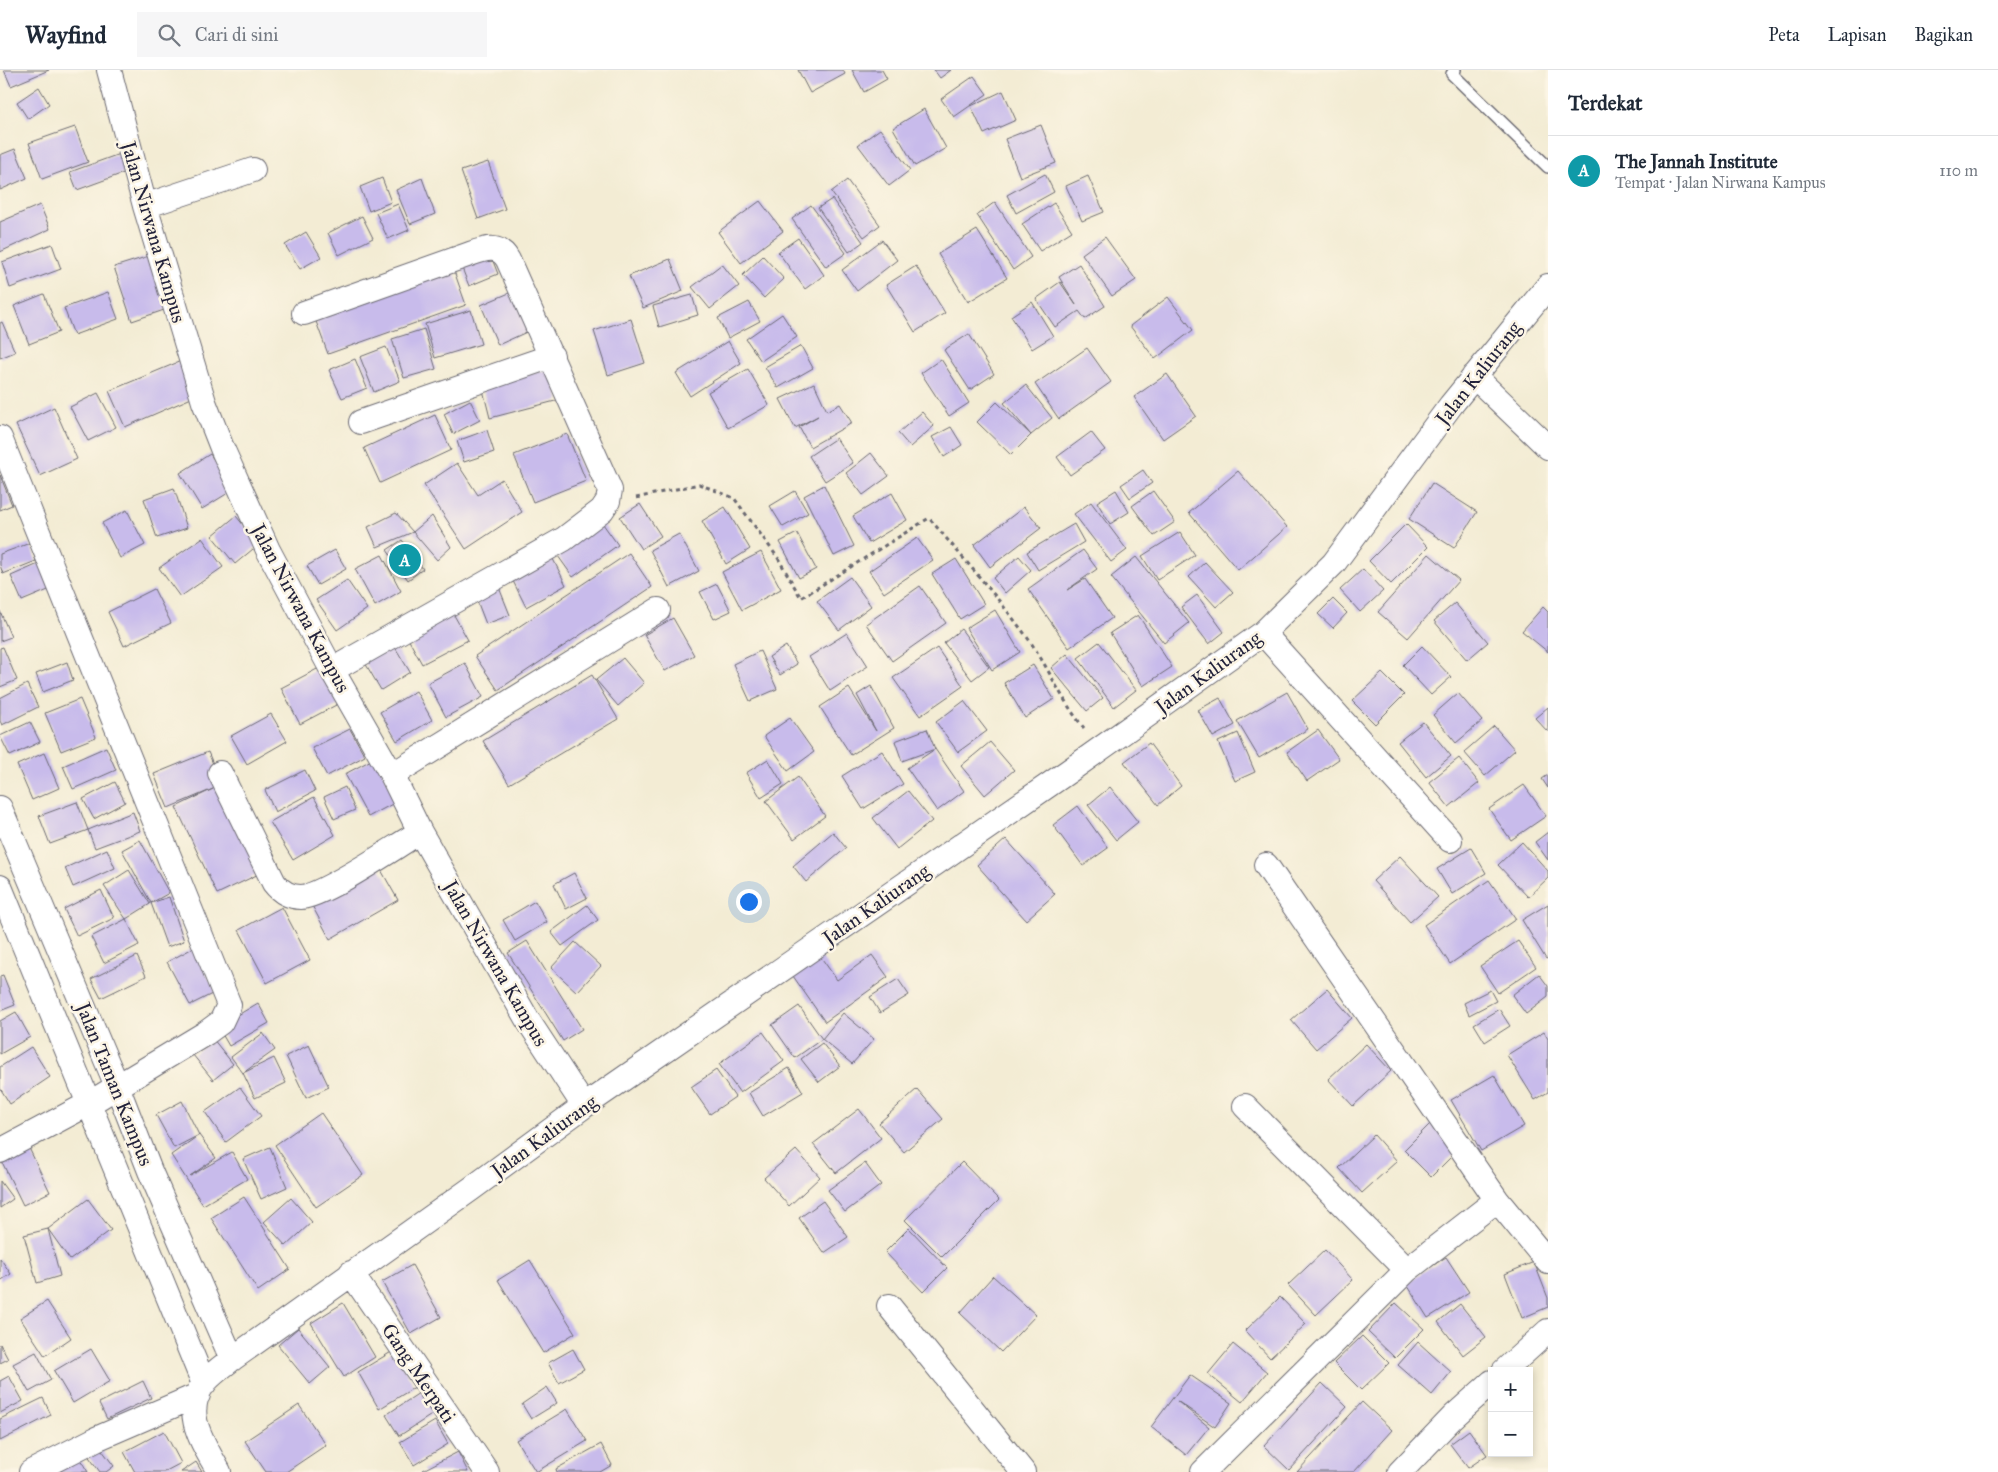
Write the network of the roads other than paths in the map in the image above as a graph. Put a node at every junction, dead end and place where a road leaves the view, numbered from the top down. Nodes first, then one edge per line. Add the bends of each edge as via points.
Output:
1 (109, 70) edge
2 (1455, 70) edge
3 (1548, 167) edge
4 (253, 170) dead end
5 (145, 206) junction
6 (1548, 286) edge
7 (304, 313) dead end
8 (552, 356) junction
9 (1474, 376) junction
10 (361, 422) dead end
11 (0, 438) edge
12 (1548, 447) edge
13 (658, 610) dead end
14 (1262, 633) junction
15 (332, 670) junction
16 (220, 773) dead end
17 (392, 776) junction
18 (0, 808) edge
19 (420, 832) junction
20 (1450, 840) dead end
21 (1266, 865) dead end
22 (32, 884) junction
23 (2, 891) edge
24 (117, 1086) junction
25 (90, 1103) junction
26 (584, 1106) junction
27 (1245, 1106) dead end
28 (0, 1151) edge
29 (1497, 1200) junction
30 (1548, 1262) edge
31 (1407, 1270) junction
32 (351, 1273) junction
33 (203, 1293) junction
34 (889, 1306) dead end
35 (174, 1309) junction
36 (1548, 1331) edge
37 (232, 1359) junction
38 (1508, 1367) edge
39 (1488, 1386) edge
40 (201, 1389) junction
41 (30, 1472) edge
42 (219, 1472) edge
43 (487, 1472) edge
44 (1023, 1472) edge
45 (1202, 1472) edge
46 (1400, 1472) edge

1 - 5 street, Jalan Nirwana Kampus
2 - 3 lane via 1452,74
4 - 5 street
5 - 15 street, Jalan Nirwana Kampus via 204,402 222,448 268,550
6 - 9 street, Jalan Kaliurang
7 - 8 street via 493,248 506,255
8 - 10 street
8 - 15 street via 610,490 606,504 564,539
9 - 12 street
9 - 14 street, Jalan Kaliurang via 1334,562
11 - 24 street via 229,1005 221,1022 206,1033
13 - 17 street
14 - 20 street
14 - 26 street, Jalan Kaliurang
15 - 17 street, Jalan Nirwana Kampus
16 - 19 street via 274,883 290,896 312,895
17 - 19 street, Jalan Nirwana Kampus
18 - 22 street, Jalan Taman Kampus
19 - 26 street, Jalan Nirwana Kampus via 527,1019
21 - 29 street
22 - 23 street
22 - 24 street, Jalan Taman Kampus
23 - 25 street, Jalan Taman Kampus
24 - 25 street
24 - 33 street, Jalan Taman Kampus
25 - 28 street
25 - 35 street, Jalan Taman Kampus
26 - 32 street, Jalan Kaliurang
27 - 31 street
29 - 30 street
29 - 31 street
31 - 45 street
32 - 37 street, Jalan Kaliurang
32 - 43 street, Gang Merpati
33 - 35 street
33 - 37 street, Jalan Taman Kampus
34 - 44 street
35 - 40 street, Jalan Taman Kampus
36 - 38 street
37 - 40 street, Jalan Kaliurang
39 - 46 street via 1452,1417
40 - 41 street, Jalan Kaliurang
40 - 42 street via 194,1421

